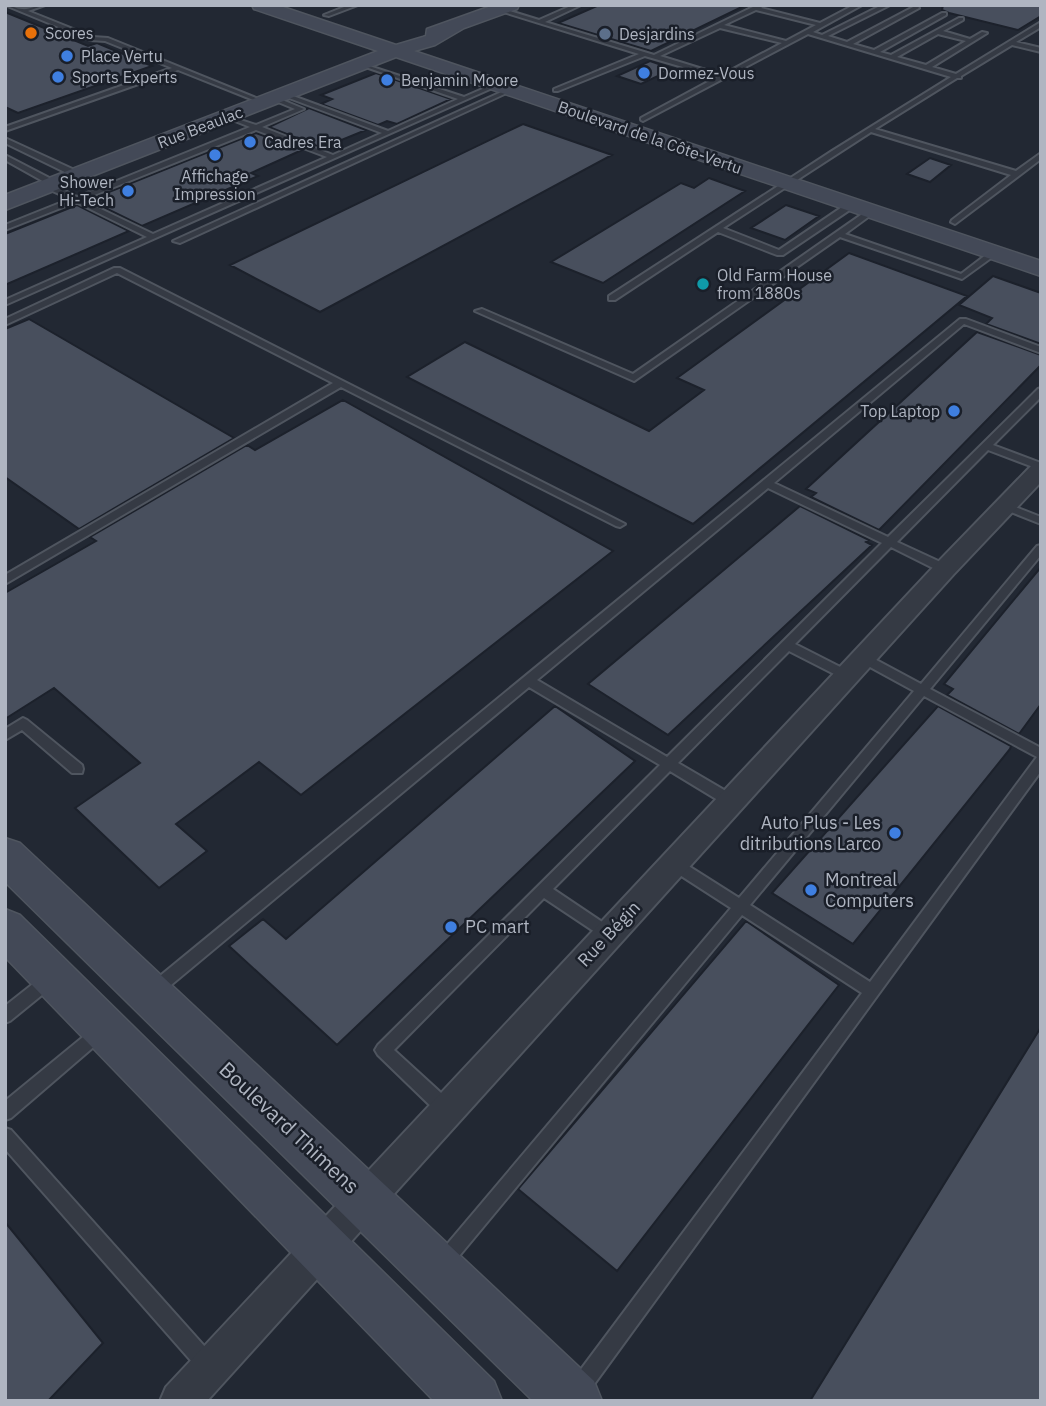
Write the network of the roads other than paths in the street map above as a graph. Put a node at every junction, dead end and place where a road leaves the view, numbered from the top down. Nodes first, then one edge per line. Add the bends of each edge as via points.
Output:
1 (7, 5) edge
2 (43, 5) edge
3 (260, 5) edge
4 (298, 5) edge
5 (355, 5) edge
6 (578, 5) edge
7 (859, 5) edge
8 (887, 5) edge
9 (909, 5) edge
10 (505, 7) edge
11 (759, 7) edge
12 (917, 7) junction
13 (24, 8) edge
14 (847, 12) junction
15 (944, 14) junction
16 (327, 15) junction
17 (864, 16) junction
18 (539, 22) junction
19 (1041, 24) edge
20 (821, 25) junction
21 (720, 26) junction
22 (807, 32) junction
23 (938, 32) junction
24 (984, 33) dead end
25 (822, 37) junction
26 (971, 41) junction
27 (787, 43) junction
28 (1012, 43) junction
29 (848, 44) junction
30 (407, 46) junction
31 (1041, 50) edge
32 (875, 52) junction
33 (644, 54) junction
34 (654, 57) junction
35 (892, 57) junction
36 (362, 64) junction
37 (177, 68) junction
38 (927, 68) junction
39 (959, 77) junction
40 (722, 78) junction
41 (503, 87) junction
42 (556, 90) junction
43 (273, 98) junction
44 (463, 99) junction
45 (227, 116) junction
46 (643, 119) junction
47 (256, 127) junction
48 (5, 129) edge
49 (873, 131) junction
50 (388, 133) junction
51 (5, 140) edge
52 (1040, 156) edge
53 (5, 157) edge
54 (333, 157) junction
55 (1017, 174) junction
56 (78, 175) junction
57 (797, 178) junction
58 (51, 185) junction
59 (77, 200) junction
60 (5, 203) edge
61 (861, 208) junction
62 (955, 222) junction
63 (5, 228) edge
64 (718, 229) junction
65 (839, 234) junction
66 (153, 237) junction
67 (177, 242) dead end
68 (1041, 250) edge
69 (994, 253) junction
70 (1041, 269) edge
71 (612, 298) dead end
72 (5, 303) edge
73 (480, 311) dead end
74 (5, 322) edge
75 (1041, 350) edge
76 (340, 383) junction
77 (1041, 391) edge
78 (986, 446) junction
79 (1041, 468) edge
80 (766, 483) junction
81 (1005, 506) junction
82 (1041, 521) edge
83 (620, 524) dead end
84 (890, 542) junction
85 (1041, 548) edge
86 (944, 569) junction
87 (5, 580) edge
88 (788, 645) junction
89 (855, 667) junction
90 (528, 680) junction
91 (923, 689) junction
92 (5, 735) edge
93 (1041, 754) edge
94 (1041, 761) edge
95 (668, 765) junction
96 (77, 769) dead end
97 (731, 801) junction
98 (5, 855) edge
99 (674, 864) junction
100 (543, 890) junction
101 (742, 905) junction
102 (5, 928) edge
103 (609, 934) junction
104 (116, 962) junction
105 (63, 987) junction
106 (872, 991) junction
107 (149, 995) junction
108 (5, 1016) edge
109 (105, 1029) junction
110 (447, 1110) junction
111 (5, 1112) edge
112 (5, 1136) edge
113 (365, 1200) junction
114 (321, 1248) junction
115 (437, 1269) junction
116 (211, 1368) junction
117 (573, 1400) edge
118 (180, 1401) edge
119 (474, 1401) edge

1 - 13 lane
2 - 13 lane
3 - 30 main road, Boulevard de la Côte-Vertu
4 - 16 main road, Boulevard de la Côte-Vertu
5 - 16 lane
6 - 18 lane
7 - 14 lane
8 - 17 lane
9 - 12 lane
10 - 18 lane
10 - 30 main road, Rue Beaulac
11 - 20 lane
11 - 21 lane
12 - 15 lane
12 - 29 lane
13 - 37 lane via 92,39 106,39
14 - 17 lane
14 - 20 lane
15 - 23 lane via 961,19
15 - 32 lane
16 - 30 main road, Boulevard de la Côte-Vertu
17 - 25 lane
18 - 33 lane
19 - 28 lane
20 - 22 lane
21 - 27 lane
21 - 34 lane
22 - 25 lane
22 - 27 lane
23 - 26 lane
23 - 35 lane
24 - 26 lane
25 - 29 lane
26 - 38 lane
27 - 40 lane
28 - 31 lane
28 - 39 lane
29 - 32 lane
30 - 36 main road, Rue Beaulac
30 - 41 main road, Boulevard de la Côte-Vertu
30 - 42 main road, Boulevard de la Côte-Vertu
32 - 35 lane
33 - 34 lane
33 - 42 lane
34 - 40 lane
35 - 38 lane
36 - 43 main road, Rue Beaulac
36 - 44 lane
37 - 43 lane
37 - 48 lane
38 - 39 lane
39 - 49 lane
40 - 46 lane
41 - 44 lane
41 - 57 main road, Boulevard de la Côte-Vertu
41 - 67 lane
42 - 46 main road, Boulevard de la Côte-Vertu
43 - 45 main road, Rue Beaulac
43 - 47 lane via 301,109
43 - 50 lane
44 - 50 lane
45 - 47 lane
45 - 56 main road, Rue Beaulac
46 - 57 main road, Boulevard de la Côte-Vertu
47 - 54 lane
47 - 59 lane
49 - 55 lane
49 - 57 lane
50 - 54 lane
51 - 56 lane
52 - 55 lane
53 - 58 lane
54 - 66 lane
55 - 62 lane
56 - 58 main road, Rue Beaulac
57 - 61 main road, Boulevard de la Côte-Vertu
57 - 62 main road, Boulevard de la Côte-Vertu
57 - 64 lane
58 - 59 lane
58 - 60 main road, Rue Beaulac
59 - 63 lane
59 - 66 lane
61 - 64 lane via 780,253
61 - 65 lane
61 - 69 main road, Boulevard de la Côte-Vertu
62 - 68 main road, Boulevard de la Côte-Vertu
64 - 71 lane
65 - 69 lane via 962,277
65 - 73 lane via 634,379
66 - 72 lane
69 - 70 main road, Boulevard de la Côte-Vertu
74 - 76 lane via 117,270
75 - 80 lane via 963,321
76 - 83 lane
76 - 87 lane
77 - 78 lane
78 - 79 lane
78 - 84 lane
79 - 81 street, Rue Bégin
80 - 84 lane
80 - 90 lane
81 - 82 lane
81 - 86 street, Rue Bégin
84 - 86 lane
84 - 88 lane
85 - 91 lane
86 - 89 street, Rue Bégin
88 - 89 lane
88 - 95 lane
89 - 91 lane
89 - 97 street, Rue Bégin
90 - 95 lane
90 - 107 lane
91 - 93 lane
91 - 101 lane
92 - 96 lane via 23,723
94 - 106 lane
95 - 97 lane
95 - 100 lane
97 - 99 street, Rue Bégin
98 - 104 main road, Boulevard Thimens
99 - 101 lane
99 - 103 street, Rue Bégin
100 - 103 lane
100 - 110 lane via 383,1050
101 - 106 lane
101 - 115 lane
102 - 105 main road
103 - 110 street, Rue Bégin
104 - 105 main road
104 - 107 main road, Boulevard Thimens
105 - 108 lane
105 - 109 main road
106 - 117 lane
107 - 113 main road, Boulevard Thimens
109 - 111 lane
109 - 114 main road
110 - 113 street, Rue Bégin
112 - 116 lane
113 - 114 street, Rue Bégin
113 - 115 main road, Boulevard Thimens
114 - 116 street, Rue Bégin
114 - 119 main road
115 - 117 main road, Boulevard Thimens
116 - 118 street, Rue Bégin

